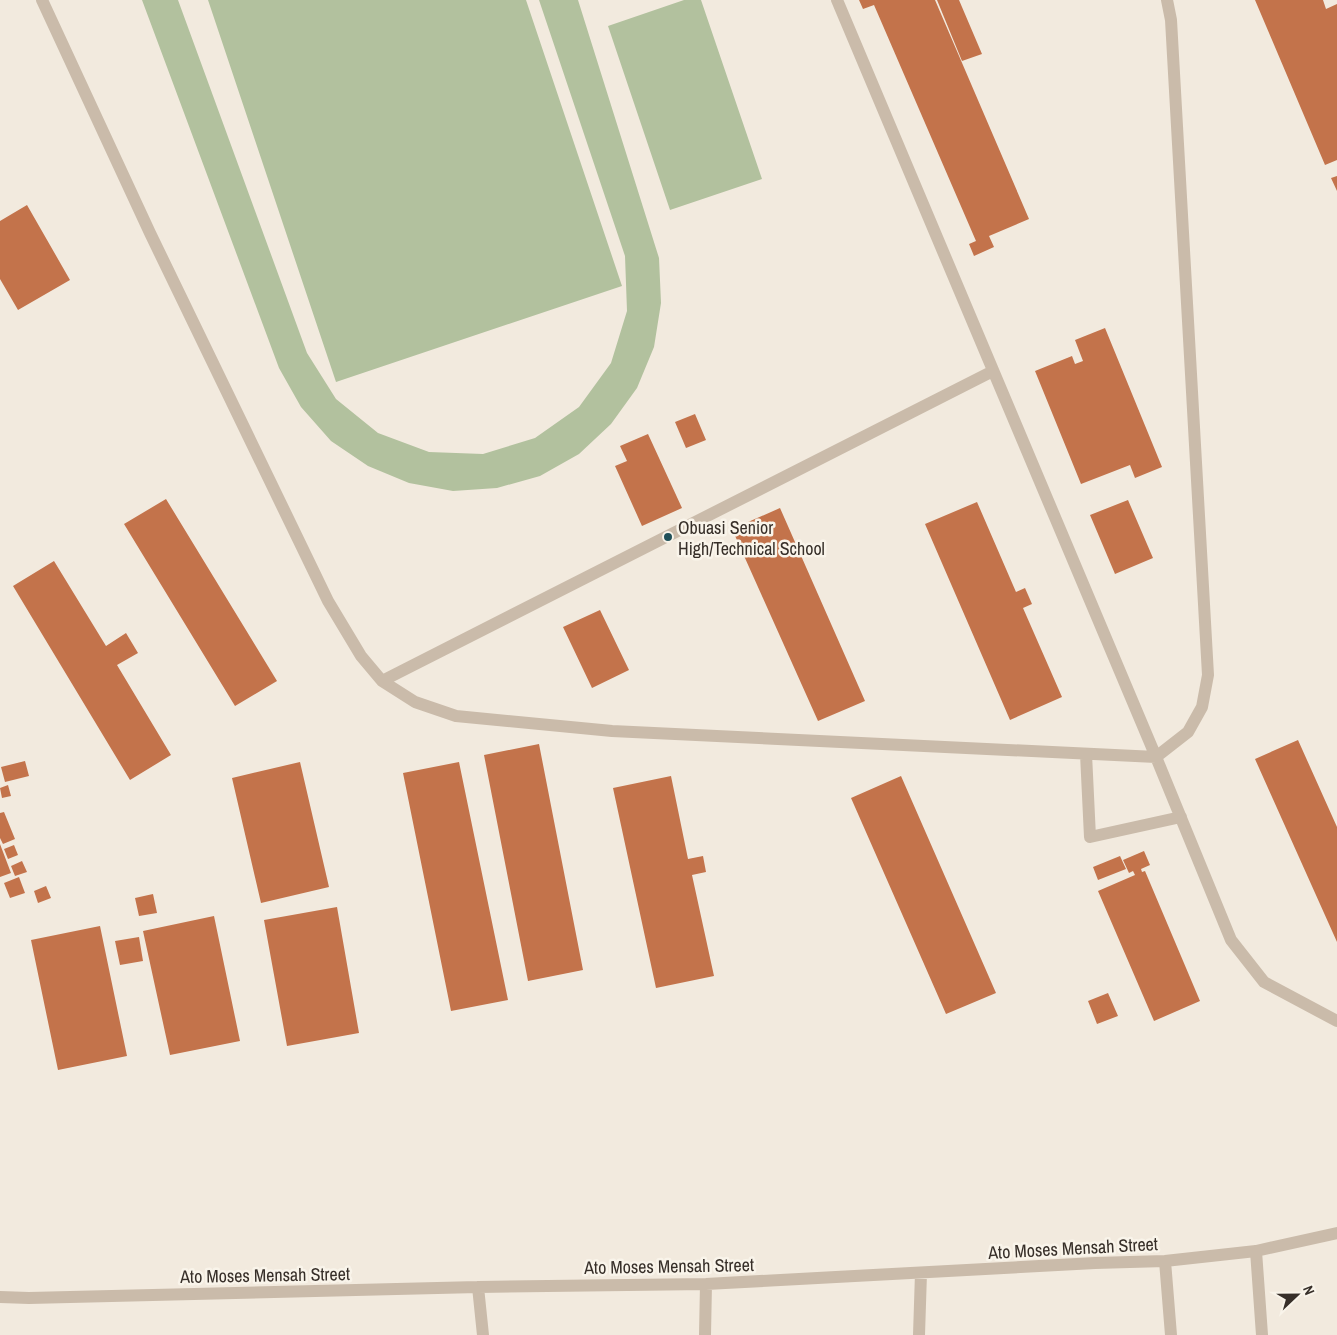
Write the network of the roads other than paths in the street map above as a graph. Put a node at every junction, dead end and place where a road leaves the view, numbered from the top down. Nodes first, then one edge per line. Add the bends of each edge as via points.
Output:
1 (42, 0) edge
2 (837, 0) edge
3 (1167, 0) edge
4 (993, 371) junction
5 (382, 681) junction
6 (1086, 754) junction
7 (1156, 757) junction
8 (1181, 817) junction
9 (1337, 1021) edge
10 (1337, 1234) edge
11 (1256, 1251) junction
12 (1165, 1261) junction
13 (921, 1273) junction
14 (706, 1284) junction
15 (478, 1287) junction
16 (0, 1297) edge
17 (483, 1335) edge
18 (705, 1335) edge
19 (919, 1335) edge
20 (1171, 1335) edge
21 (1262, 1335) edge

1 - 5 street via 150,233 328,600 362,656
2 - 4 street
3 - 7 street via 1171,20 1208,675 1202,707 1188,732
4 - 5 street
4 - 7 street
5 - 6 street via 415,702 456,716 612,731
6 - 7 street
6 - 8 street via 1090,836
7 - 8 street
8 - 9 street via 1231,940 1264,982
10 - 11 street, Ato Moses Mensah Street
11 - 12 street, Ato Moses Mensah Street
11 - 21 street
12 - 13 street, Ato Moses Mensah Street
12 - 20 street
13 - 14 street, Ato Moses Mensah Street
13 - 19 street
14 - 15 street, Ato Moses Mensah Street
14 - 18 street
15 - 16 street, Ato Moses Mensah Street
15 - 17 street

